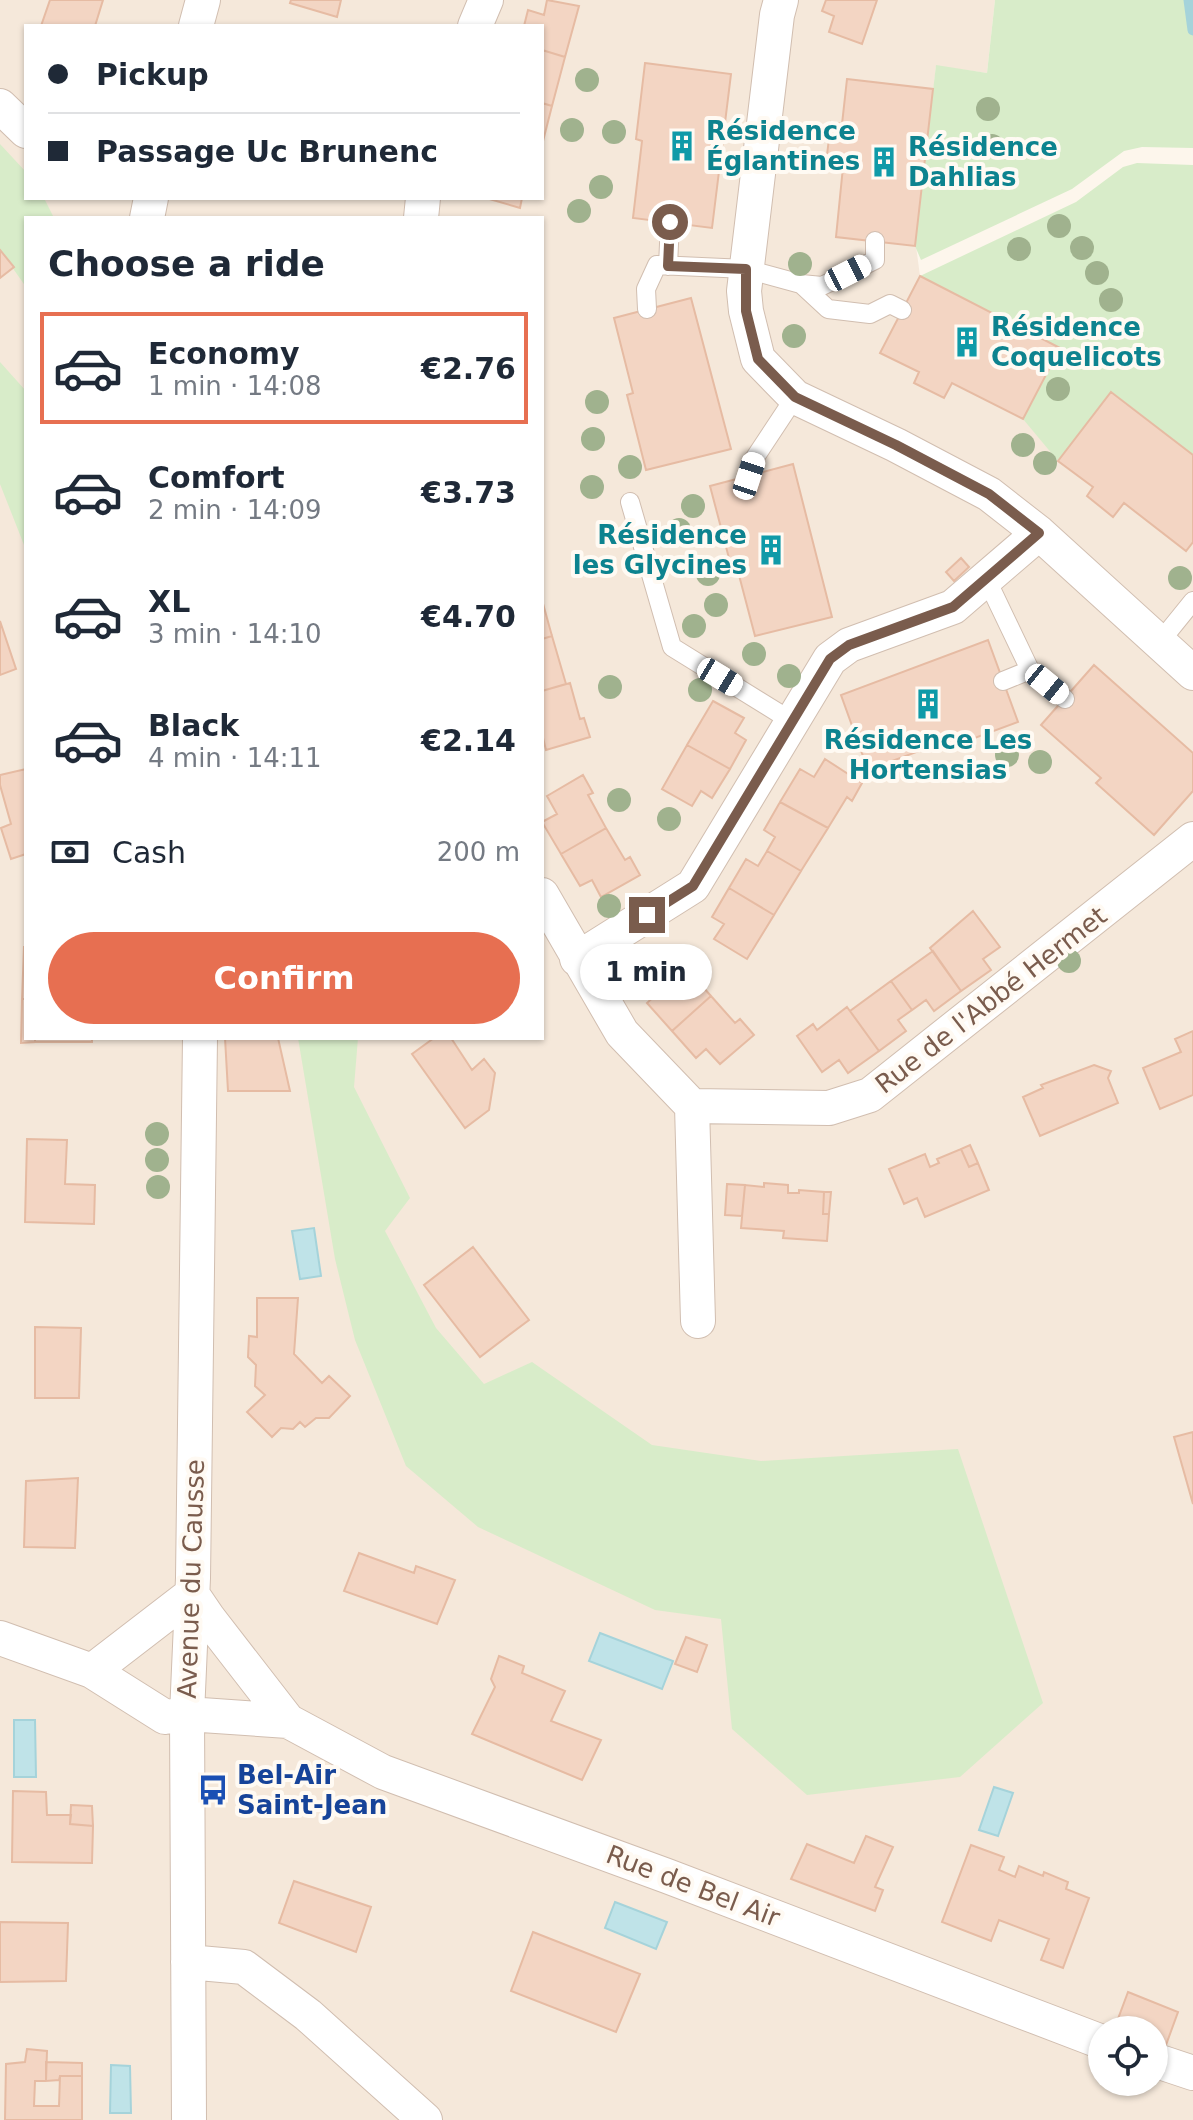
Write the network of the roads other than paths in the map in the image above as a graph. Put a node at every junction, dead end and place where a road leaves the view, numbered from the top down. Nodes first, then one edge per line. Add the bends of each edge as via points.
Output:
1 (203, 0) edge
2 (486, 0) edge
3 (781, 0) edge
4 (197, 24) edge
5 (476, 24) edge
6 (0, 106) edge
7 (24, 129) edge
8 (670, 222) dead end
9 (875, 241) dead end
10 (668, 266) junction
11 (746, 269) junction
12 (801, 284) junction
13 (647, 309) dead end
14 (902, 310) dead end
15 (795, 397) junction
16 (749, 476) dead end
17 (630, 502) dead end
18 (1039, 533) junction
19 (986, 578) junction
20 (1193, 601) edge
21 (1159, 643) junction
22 (1030, 670) junction
23 (1193, 673) edge
24 (1003, 681) dead end
25 (1065, 699) dead end
26 (793, 722) junction
27 (1193, 839) edge
28 (544, 899) edge
29 (577, 959) junction
30 (200, 1040) edge
31 (692, 1106) junction
32 (698, 1321) dead end
33 (192, 1594) junction
34 (0, 1638) edge
35 (92, 1671) junction
36 (187, 1714) junction
37 (288, 1721) junction
38 (188, 1962) junction
39 (1088, 2037) edge
40 (1168, 2065) edge
41 (1193, 2073) edge
42 (189, 2120) edge
43 (425, 2120) edge

1 - 4 street
2 - 5 street
3 - 11 street
6 - 7 street
8 - 10 lane
9 - 12 lane via 875,260 822,286
10 - 11 lane
10 - 13 lane via 657,265 646,289
11 - 12 lane
11 - 15 street via 746,311 758,359
12 - 14 lane via 828,309 870,314 890,304
15 - 16 lane via 754,459
15 - 18 street via 989,494
17 - 26 lane via 672,647
18 - 19 street
18 - 21 street
19 - 22 lane
19 - 26 street via 953,607 849,645 830,659
20 - 21 lane
21 - 23 street
22 - 24 lane
22 - 25 lane
26 - 29 street via 693,886
27 - 31 street, Rue de l'Abbé Hermet via 870,1095 829,1108
28 - 29 street
29 - 31 street via 622,1033
30 - 33 street, Avenue du Causse
31 - 32 street
33 - 35 street
33 - 36 street, Avenue du Causse
33 - 37 street, Rue de Bel Air
34 - 35 street, Rue de Bel Air
35 - 36 street, Rue de Bel Air via 165,1717
36 - 37 street, Rue de Bel Air
36 - 38 street, Avenue du Causse
37 - 39 street, Rue de Bel Air via 383,1772
38 - 42 street, Avenue du Causse
38 - 43 street via 244,1967 308,2015
40 - 41 street

